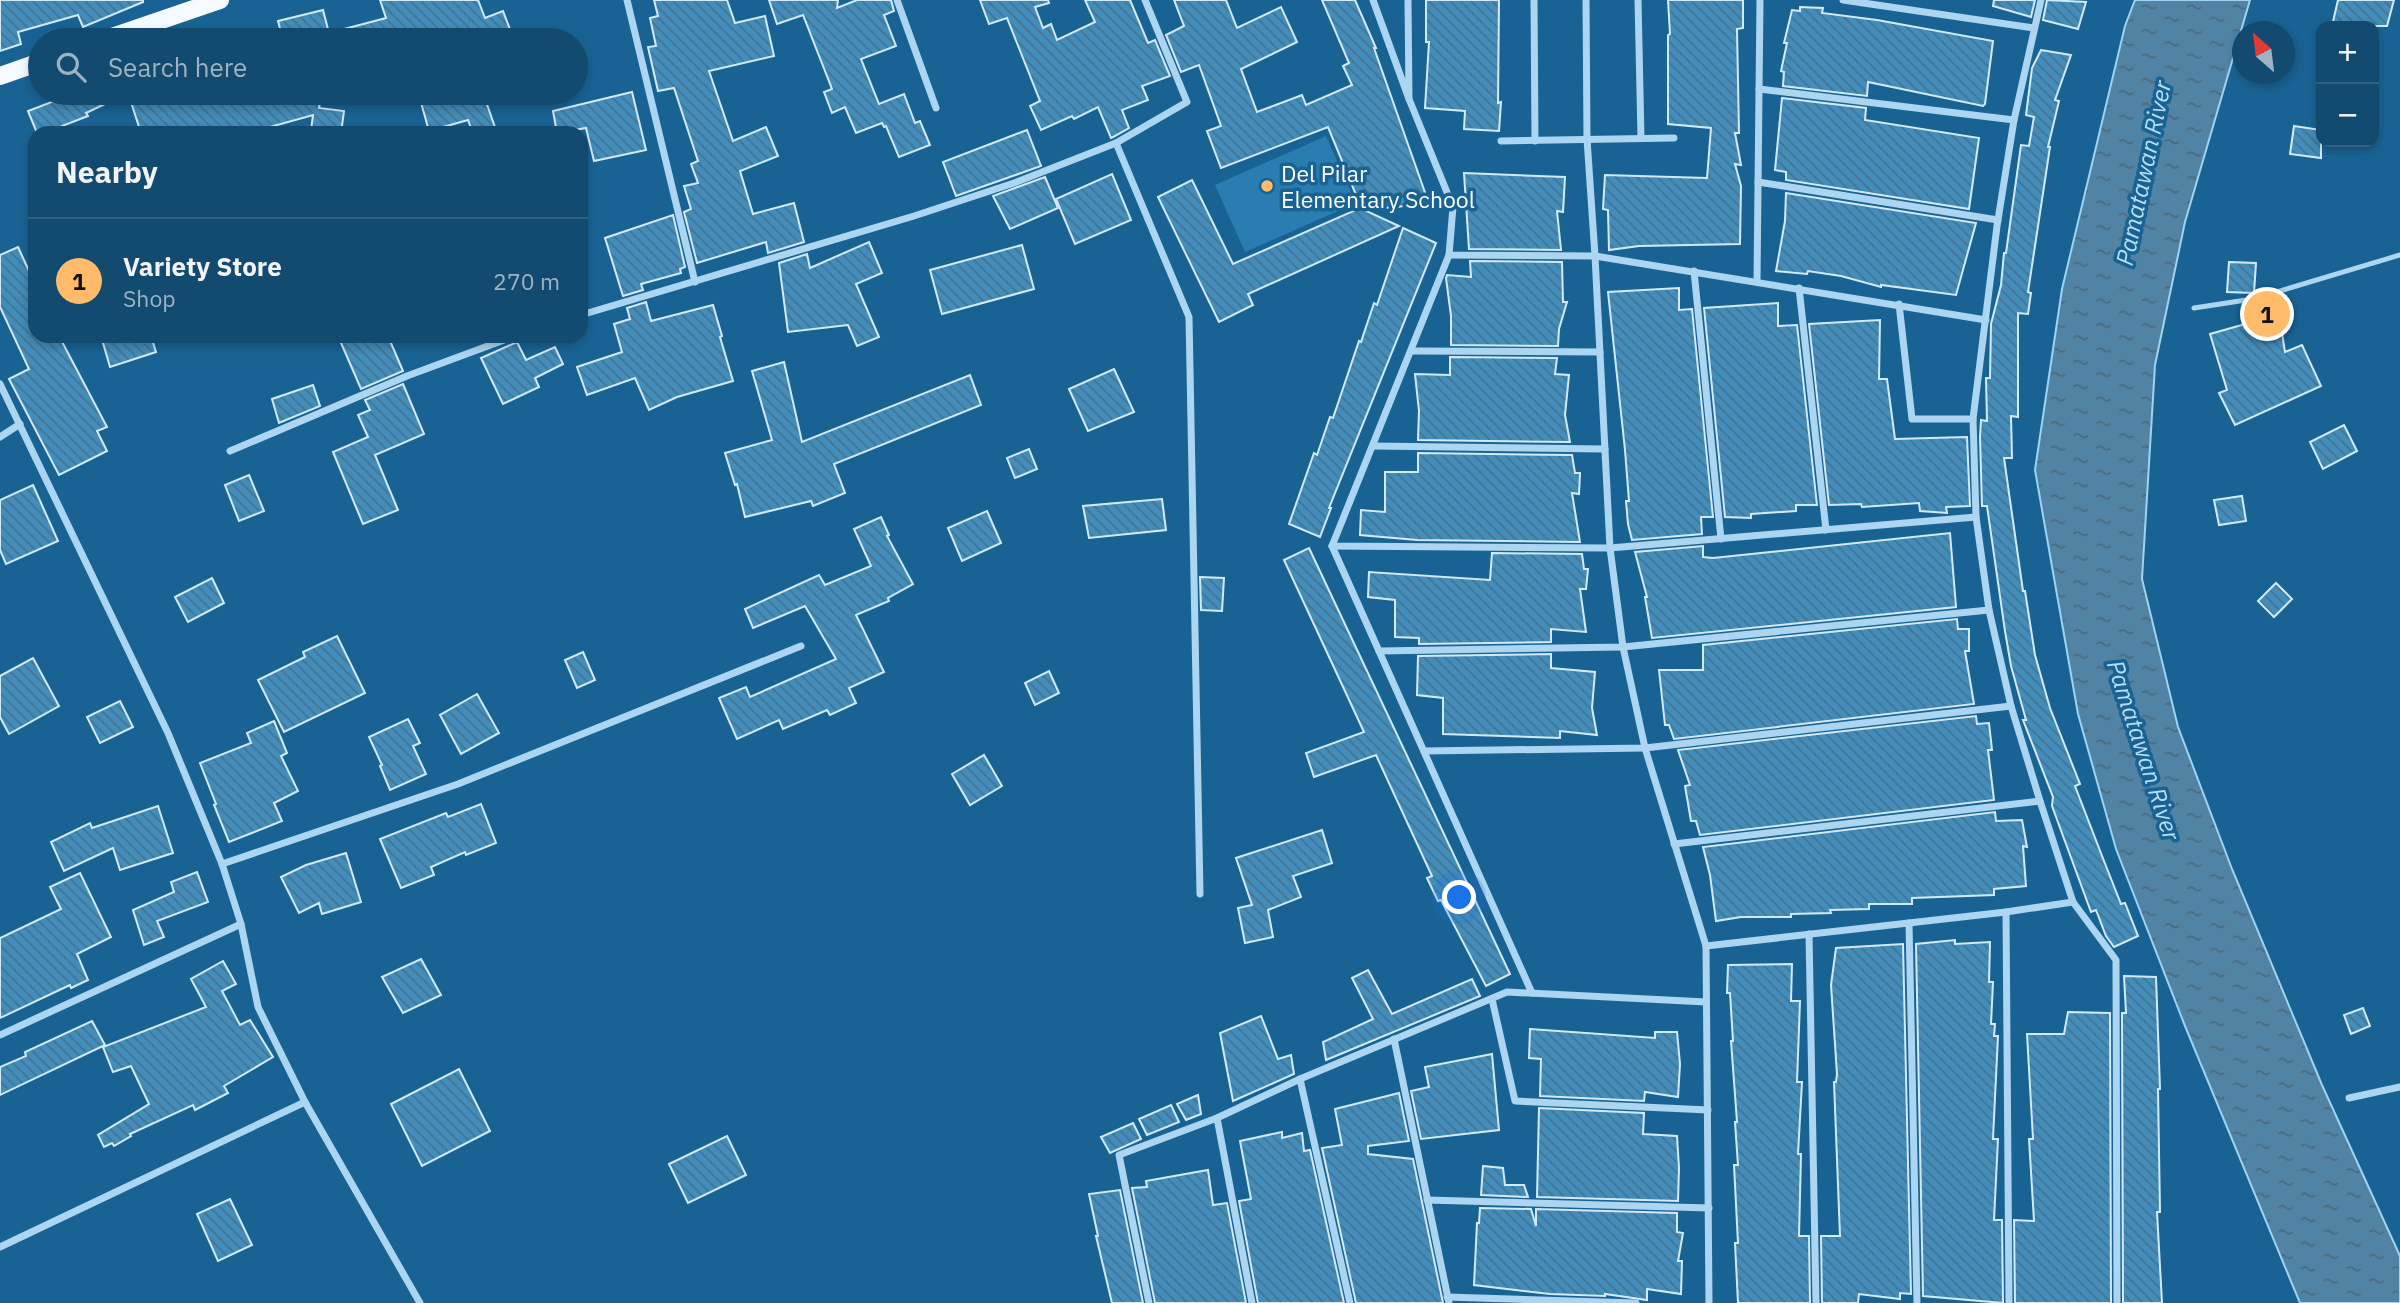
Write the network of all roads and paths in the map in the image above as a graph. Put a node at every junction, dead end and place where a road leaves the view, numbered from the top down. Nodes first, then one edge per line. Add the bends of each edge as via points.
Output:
1 (220, 0) edge
2 (627, 0) edge
3 (897, 0) edge
4 (1145, 0) edge
5 (1373, 0) edge
6 (1408, 0) edge
7 (1534, 0) edge
8 (1586, 0) edge
9 (1638, 0) edge
10 (1760, 0) edge
11 (1843, 0) edge
12 (2041, 0) edge
13 (138, 28) edge
14 (2034, 28) junction
15 (28, 66) edge
16 (0, 76) edge
17 (1759, 89) junction
18 (1409, 99) junction
19 (936, 108) dead end
20 (2014, 120) junction
21 (1641, 138) junction
22 (1674, 138) dead end
23 (1587, 139) junction
24 (1501, 141) dead end
25 (1535, 141) junction
26 (1116, 143) junction
27 (1758, 182) junction
28 (1998, 220) junction
29 (1449, 255) junction
30 (2400, 255) edge
31 (1595, 256) junction
32 (1694, 271) junction
33 (1757, 281) junction
34 (695, 282) junction
35 (1799, 288) junction
36 (1899, 304) junction
37 (2193, 308) dead end
38 (588, 313) edge
39 (1986, 320) junction
40 (496, 343) edge
41 (1411, 351) junction
42 (1600, 352) junction
43 (0, 384) edge
44 (1973, 419) junction
45 (20, 424) junction
46 (0, 436) edge
47 (1373, 446) junction
48 (1605, 449) junction
49 (230, 451) dead end
50 (1976, 517) junction
51 (1826, 530) junction
52 (1721, 539) junction
53 (1332, 546) junction
54 (1610, 548) junction
55 (1989, 610) junction
56 (801, 646) dead end
57 (1623, 647) junction
58 (1379, 651) junction
59 (2011, 706) junction
60 (1645, 748) junction
61 (1424, 751) junction
62 (2040, 801) junction
63 (1674, 844) junction
64 (222, 864) junction
65 (1200, 894) dead end
66 (2073, 902) junction
67 (2006, 912) junction
68 (1909, 923) junction
69 (241, 924) junction
70 (1809, 934) junction
71 (1706, 946) junction
72 (1532, 993) junction
73 (1492, 999) junction
74 (1706, 1002) junction
75 (0, 1035) edge
76 (1394, 1039) junction
77 (1300, 1079) junction
78 (2400, 1087) edge
79 (2349, 1098) dead end
80 (305, 1102) junction
81 (1708, 1110) junction
82 (1217, 1118) junction
83 (1427, 1200) junction
84 (1709, 1208) junction
85 (0, 1247) edge
86 (1448, 1300) edge
87 (420, 1303) edge
88 (1149, 1303) edge
89 (1252, 1303) edge
90 (1350, 1303) edge
91 (1636, 1303) edge
92 (1709, 1303) edge
93 (1816, 1303) edge
94 (1917, 1303) edge
95 (2009, 1303) edge
96 (2117, 1303) edge

1 - 13 main road
2 - 34 street
3 - 19 street
4 - 26 street via 1187,102
5 - 18 street
6 - 18 street
7 - 25 street
8 - 23 street
9 - 21 street
10 - 17 street
11 - 14 street
12 - 14 street
14 - 20 street
15 - 16 main road
17 - 20 street
17 - 27 street
18 - 29 street via 1453,207
20 - 28 street
21 - 22 street
21 - 23 street
23 - 25 street
23 - 31 street
24 - 25 street
26 - 34 street via 1014,183
26 - 65 street via 1189,317
27 - 28 street
27 - 33 street
28 - 39 street
29 - 31 street
29 - 41 street
30 - 37 lane via 2253,299
31 - 32 street
31 - 42 street
32 - 33 street
32 - 52 street
33 - 35 street
34 - 38 street
35 - 36 street
35 - 51 street
36 - 39 street
36 - 44 street via 1912,419
39 - 44 street
40 - 49 street
41 - 42 street
41 - 47 street
42 - 48 street
43 - 45 street
44 - 50 street
45 - 46 street
45 - 64 street via 168,733
47 - 48 street
47 - 53 street
48 - 54 street
50 - 51 street
50 - 55 street
51 - 52 street
52 - 54 street
53 - 54 street
53 - 58 street
54 - 57 street
55 - 57 street
55 - 59 street
56 - 64 street via 458,784
57 - 58 street
57 - 60 street
58 - 61 street
59 - 60 street
59 - 62 street
60 - 61 street
60 - 63 street
61 - 72 street
62 - 63 street
62 - 66 street
63 - 71 street
64 - 69 street
66 - 67 street
66 - 96 street via 2116,960
67 - 68 street
67 - 95 street
68 - 70 street
68 - 94 street
69 - 75 street
69 - 80 street via 258,1007
70 - 71 street
70 - 93 street
71 - 74 street
72 - 73 street via 1507,992
72 - 74 street
73 - 76 street
73 - 81 street via 1515,1101
74 - 81 street
76 - 77 street
76 - 83 street
77 - 82 street
77 - 90 street
78 - 79 street
80 - 85 street
80 - 87 street
81 - 84 street
82 - 88 street via 1119,1155
82 - 89 street
83 - 84 street
83 - 86 street
84 - 92 street
86 - 91 street

